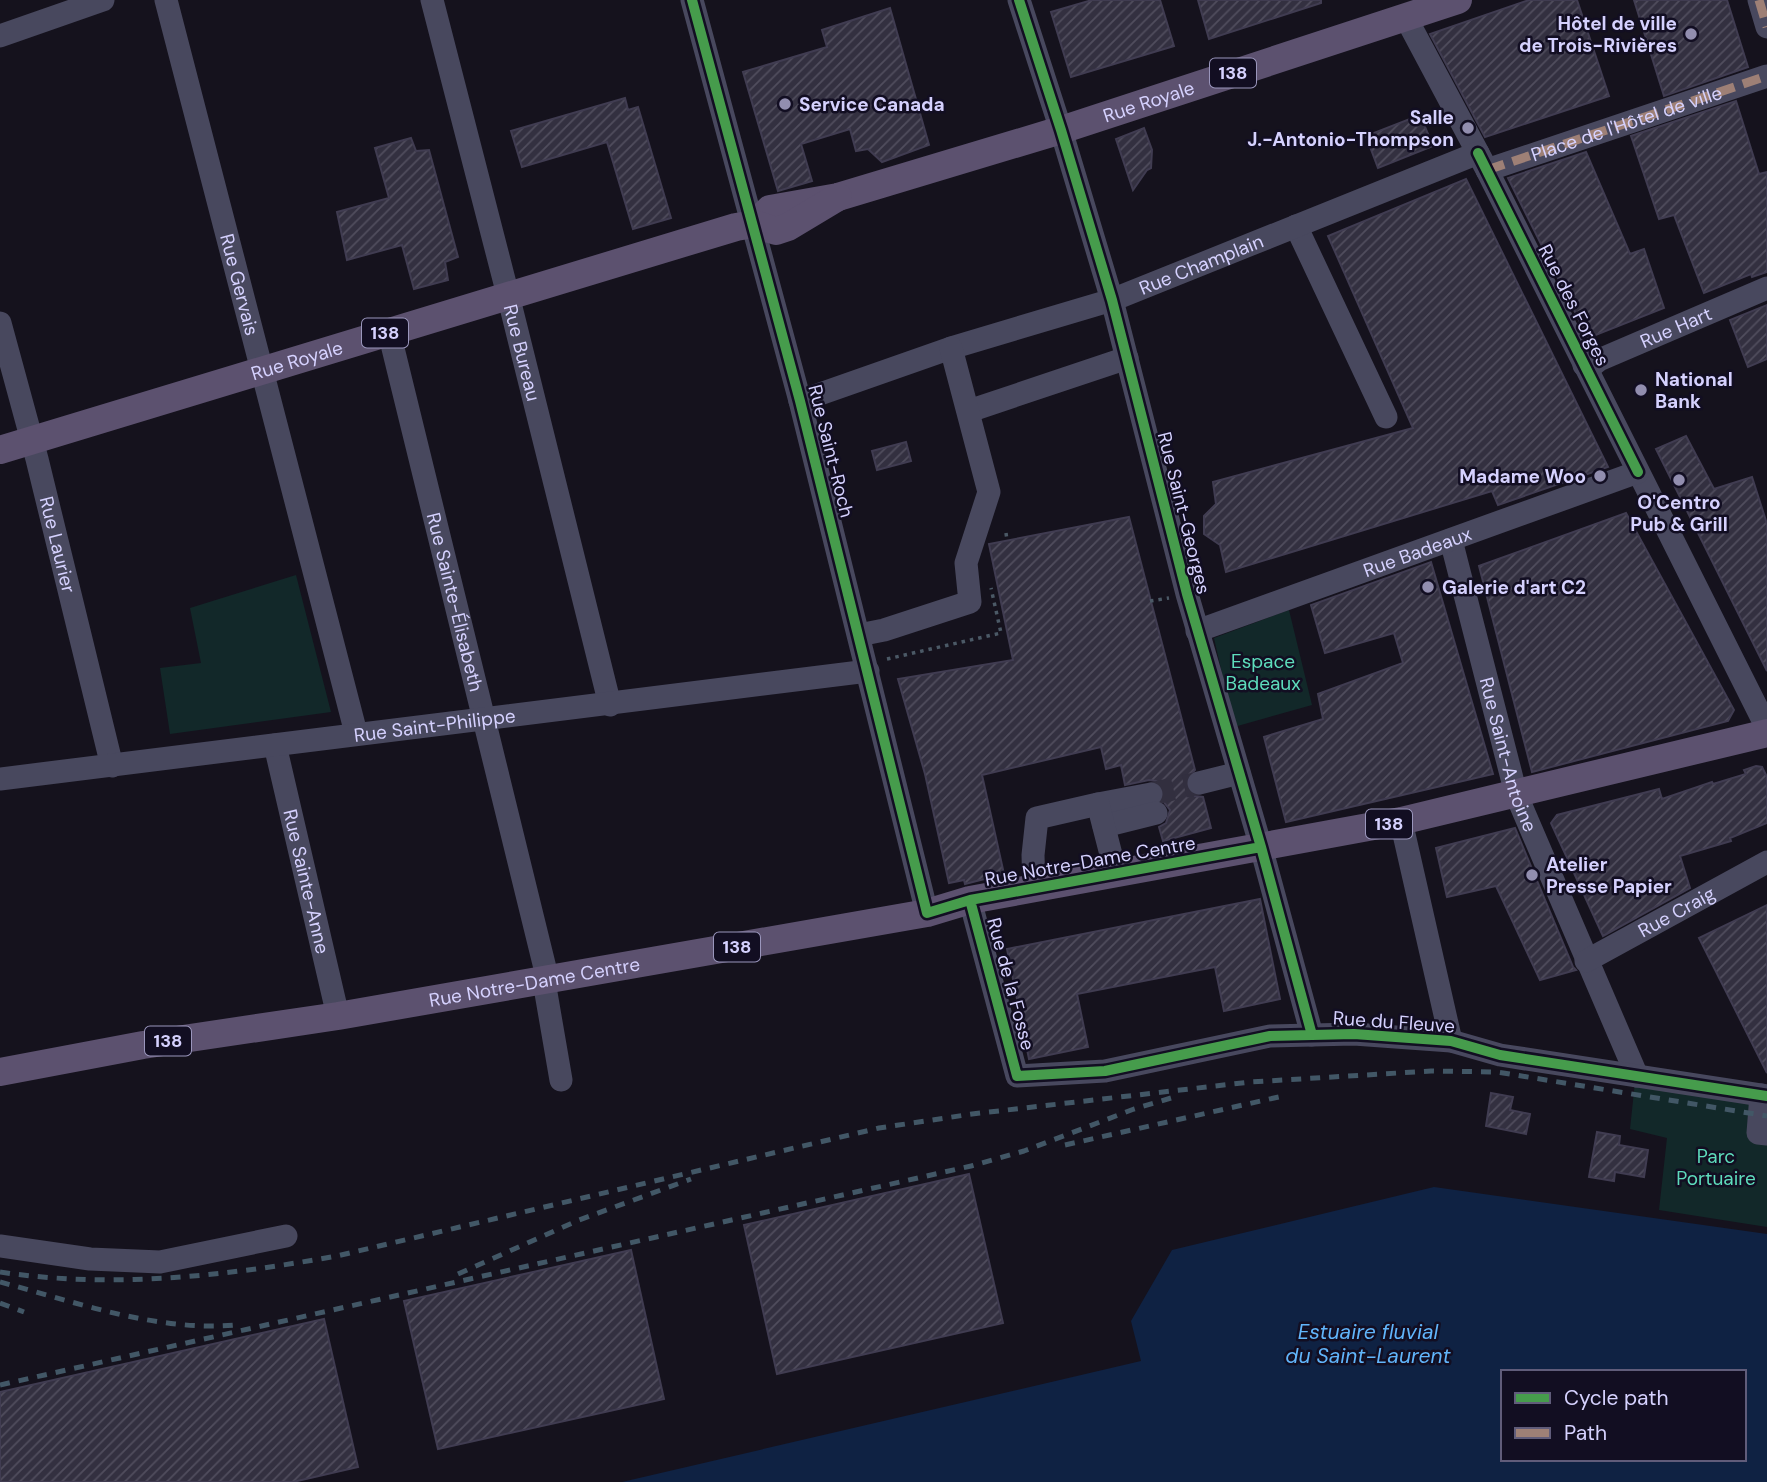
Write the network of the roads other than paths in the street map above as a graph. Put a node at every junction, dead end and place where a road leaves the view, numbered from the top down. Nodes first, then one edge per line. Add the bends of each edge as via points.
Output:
1 (103, 0) edge
2 (166, 0) edge
3 (432, 0) edge
4 (692, 0) edge
5 (1019, 0) edge
6 (1458, 0) edge
7 (1759, 0) edge
8 (1400, 8) edge
9 (1767, 27) edge
10 (0, 36) edge
11 (1767, 76) edge
12 (1061, 130) junction
13 (1482, 161) junction
14 (754, 223) junction
15 (1296, 226) junction
16 (1767, 288) edge
17 (508, 295) junction
18 (1112, 300) junction
19 (0, 323) edge
20 (389, 332) junction
21 (951, 348) junction
22 (1127, 358) junction
23 (1584, 365) junction
24 (261, 371) junction
25 (800, 401) junction
26 (969, 411) junction
27 (1386, 417) dead end
28 (31, 440) junction
29 (0, 450) edge
30 (1638, 472) junction
31 (1451, 540) junction
32 (1197, 631) junction
33 (859, 635) junction
34 (877, 665) junction
35 (610, 705) junction
36 (485, 719) junction
37 (1767, 730) edge
38 (355, 733) junction
39 (275, 746) junction
40 (113, 766) junction
41 (1239, 773) junction
42 (0, 779) edge
43 (1199, 783) tunnel mouth
44 (1516, 794) junction
45 (1153, 804) tunnel mouth
46 (1101, 815) junction
47 (1401, 821) junction
48 (1261, 847) junction
49 (1767, 862) edge
50 (1116, 874) junction
51 (1034, 888) junction
52 (970, 900) junction
53 (927, 914) junction
54 (1586, 961) junction
55 (546, 981) junction
56 (338, 1016) junction
57 (1312, 1035) junction
58 (1451, 1041) junction
59 (0, 1072) edge
60 (1017, 1076) joint
61 (1637, 1076) junction
62 (561, 1080) dead end
63 (1764, 1096) edge
64 (1767, 1134) edge
65 (286, 1236) dead end
66 (0, 1246) edge

1 - 10 street
2 - 24 street, Rue Gervais
3 - 17 street, Rue Bureau
4 - 14 street, Rue Saint-Roch
5 - 12 street, Rue Saint-Georges
6 - 8 main road, Rue Royale / 138
7 - 9 street
8 - 12 main road, Rue Royale / 138
8 - 13 street, Rue des Forges
11 - 13 street, Place de l'Hôtel de ville
12 - 14 main road, Rue Royale / 138 via 838,197 776,207
12 - 18 street, Rue Saint-Georges
13 - 15 street, Rue Champlain
13 - 23 street, Rue des Forges
14 - 17 main road, Rue Royale / 138
14 - 25 street, Rue Saint-Roch
15 - 18 street, Rue Champlain
15 - 27 street
16 - 23 street, Rue Hart
17 - 20 main road, Rue Royale / 138
17 - 35 street, Rue Bureau
18 - 21 street, Rue Champlain
18 - 22 street, Rue Saint-Georges
19 - 28 street, Rue Laurier
20 - 24 main road, Rue Royale / 138
20 - 36 street, Rue Sainte-Élisabeth
21 - 25 street, Rue Champlain
21 - 26 street
22 - 26 street
22 - 32 street, Rue Saint-Georges
23 - 30 street, Rue des Forges
24 - 28 main road, Rue Royale / 138
24 - 38 street, Rue Gervais
25 - 33 street, Rue Saint-Roch
26 - 33 street via 989,492 965,564 970,602
28 - 29 main road, Rue Royale / 138
28 - 40 street, Rue Laurier
30 - 31 street, Rue Badeaux
30 - 37 street, Rue des Forges
31 - 32 street, Rue Badeaux
31 - 44 street, Rue Saint-Antoine
32 - 41 street, Rue Saint-Georges
33 - 34 street, Rue Saint-Roch
34 - 35 street, Rue Saint-Philippe
34 - 53 street, Rue Saint-Roch
35 - 36 street, Rue Saint-Philippe
36 - 38 street, Rue Saint-Philippe
36 - 55 street, Rue Sainte-Élisabeth
37 - 44 main road, Rue Notre-Dame Centre / 138
38 - 39 street, Rue Saint-Philippe
39 - 40 street, Rue Saint-Philippe
39 - 56 street, Rue Sainte-Anne
40 - 42 street, Rue Saint-Philippe
41 - 43 street
41 - 48 street, Rue Saint-Georges
44 - 47 main road, Rue Notre-Dame Centre / 138
44 - 54 street, Rue Saint-Antoine
45 - 46 street
46 - 50 street
46 - 51 street via 1037,818
47 - 48 main road, Rue Notre-Dame Centre / 138
47 - 58 street
48 - 50 main road, Rue Notre-Dame Centre / 138
48 - 57 street, Rue Saint-Georges
49 - 54 street, Rue Craig
50 - 51 main road, Rue Notre-Dame Centre / 138
51 - 52 main road, Rue Notre-Dame Centre / 138
52 - 53 main road, Rue Notre-Dame Centre / 138
52 - 60 street, Rue de la Fosse
53 - 55 main road, Rue Notre-Dame Centre / 138
54 - 61 street, Rue Saint-Antoine
55 - 56 main road, Rue Notre-Dame Centre
55 - 62 street, Rue Sainte-Élisabeth
56 - 59 main road, Rue Notre-Dame Centre / 138
57 - 58 street, Rue du Fleuve
57 - 60 street, Rue du Fleuve via 1270,1035 1105,1070
58 - 61 street, Rue du Fleuve via 1500,1055
61 - 63 street, Rue du Fleuve
63 - 64 street via 1758,1133
65 - 66 street via 160,1262 90,1259

